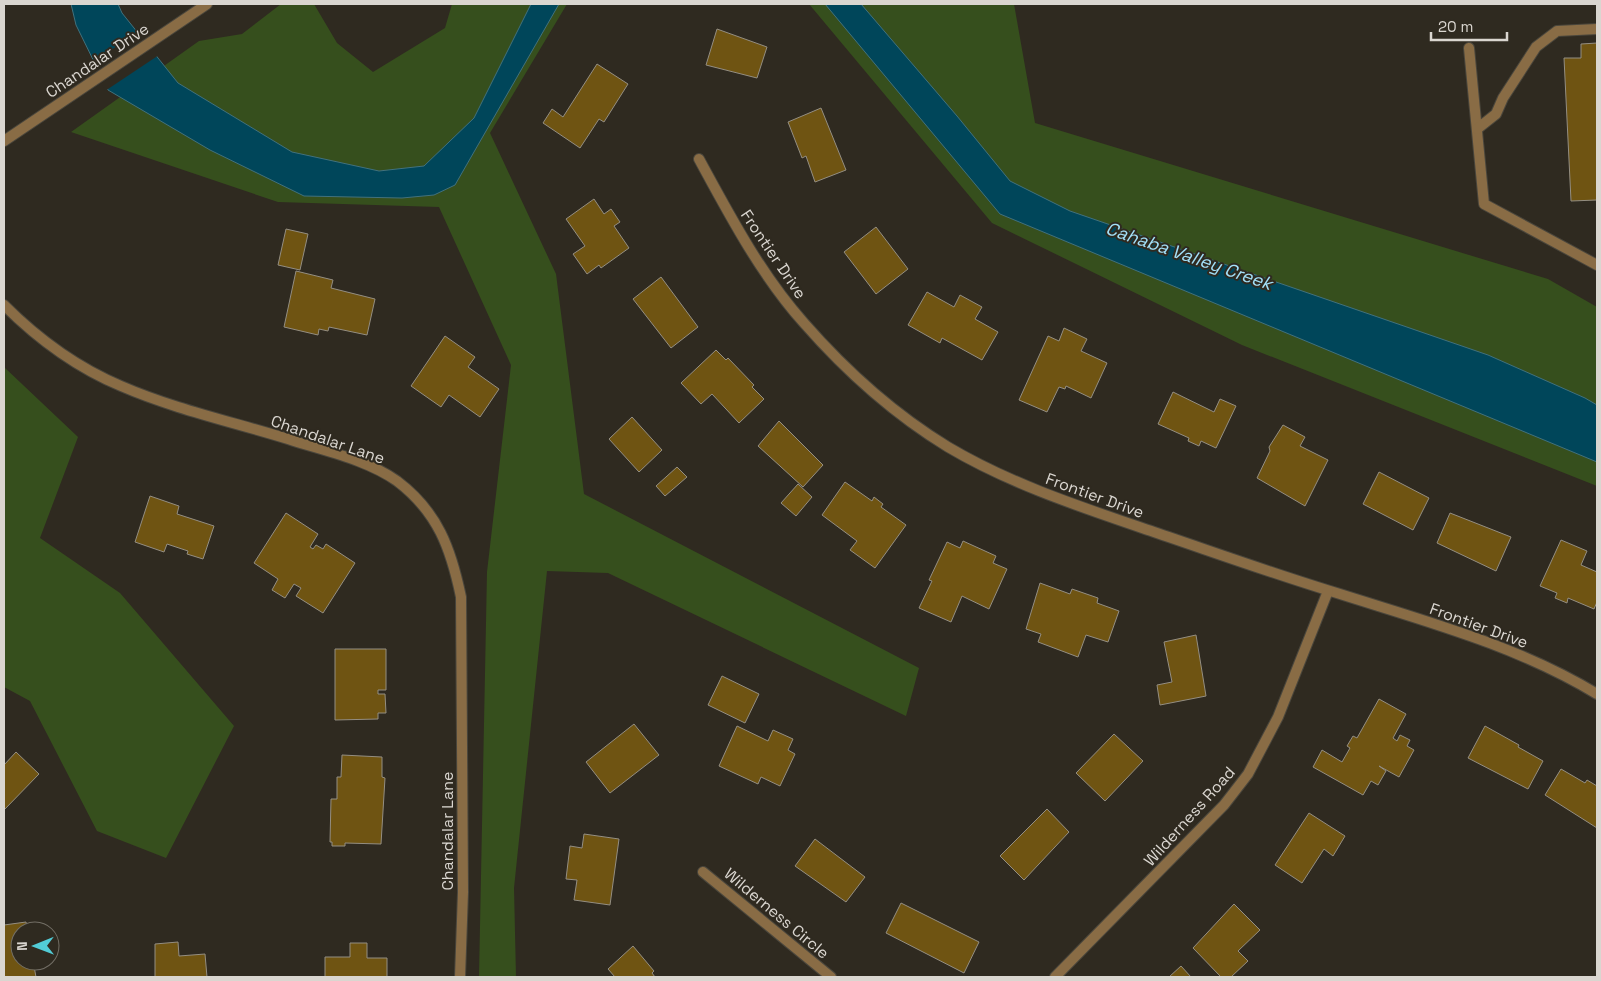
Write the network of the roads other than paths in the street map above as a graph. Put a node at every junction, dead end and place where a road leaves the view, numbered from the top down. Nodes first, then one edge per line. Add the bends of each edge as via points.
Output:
1 (207, 4) edge
2 (1597, 29) edge
3 (1469, 48) dead end
4 (1477, 129) junction
5 (4, 142) edge
6 (699, 159) dead end
7 (1597, 264) edge
8 (4, 305) edge
9 (1328, 591) junction
10 (1597, 694) edge
11 (703, 872) dead end
12 (460, 977) edge
13 (831, 977) edge
14 (1055, 977) edge

1 - 5 street, Chandalar Drive
2 - 4 street via 1558,31 1536,47 1496,114
3 - 4 street
4 - 7 street via 1484,204
6 - 9 street, Frontier Drive via 735,226 770,280 803,322 872,391 948,447 1036,490
8 - 12 street, Chandalar Lane via 33,332 88,369 122,387 342,456 383,472 414,496 443,533 454,562 461,597 463,892
9 - 10 street, Frontier Drive via 1479,638 1574,680
9 - 14 street, Wilderness Road via 1278,717 1248,774 1224,805
11 - 13 street, Wilderness Circle

